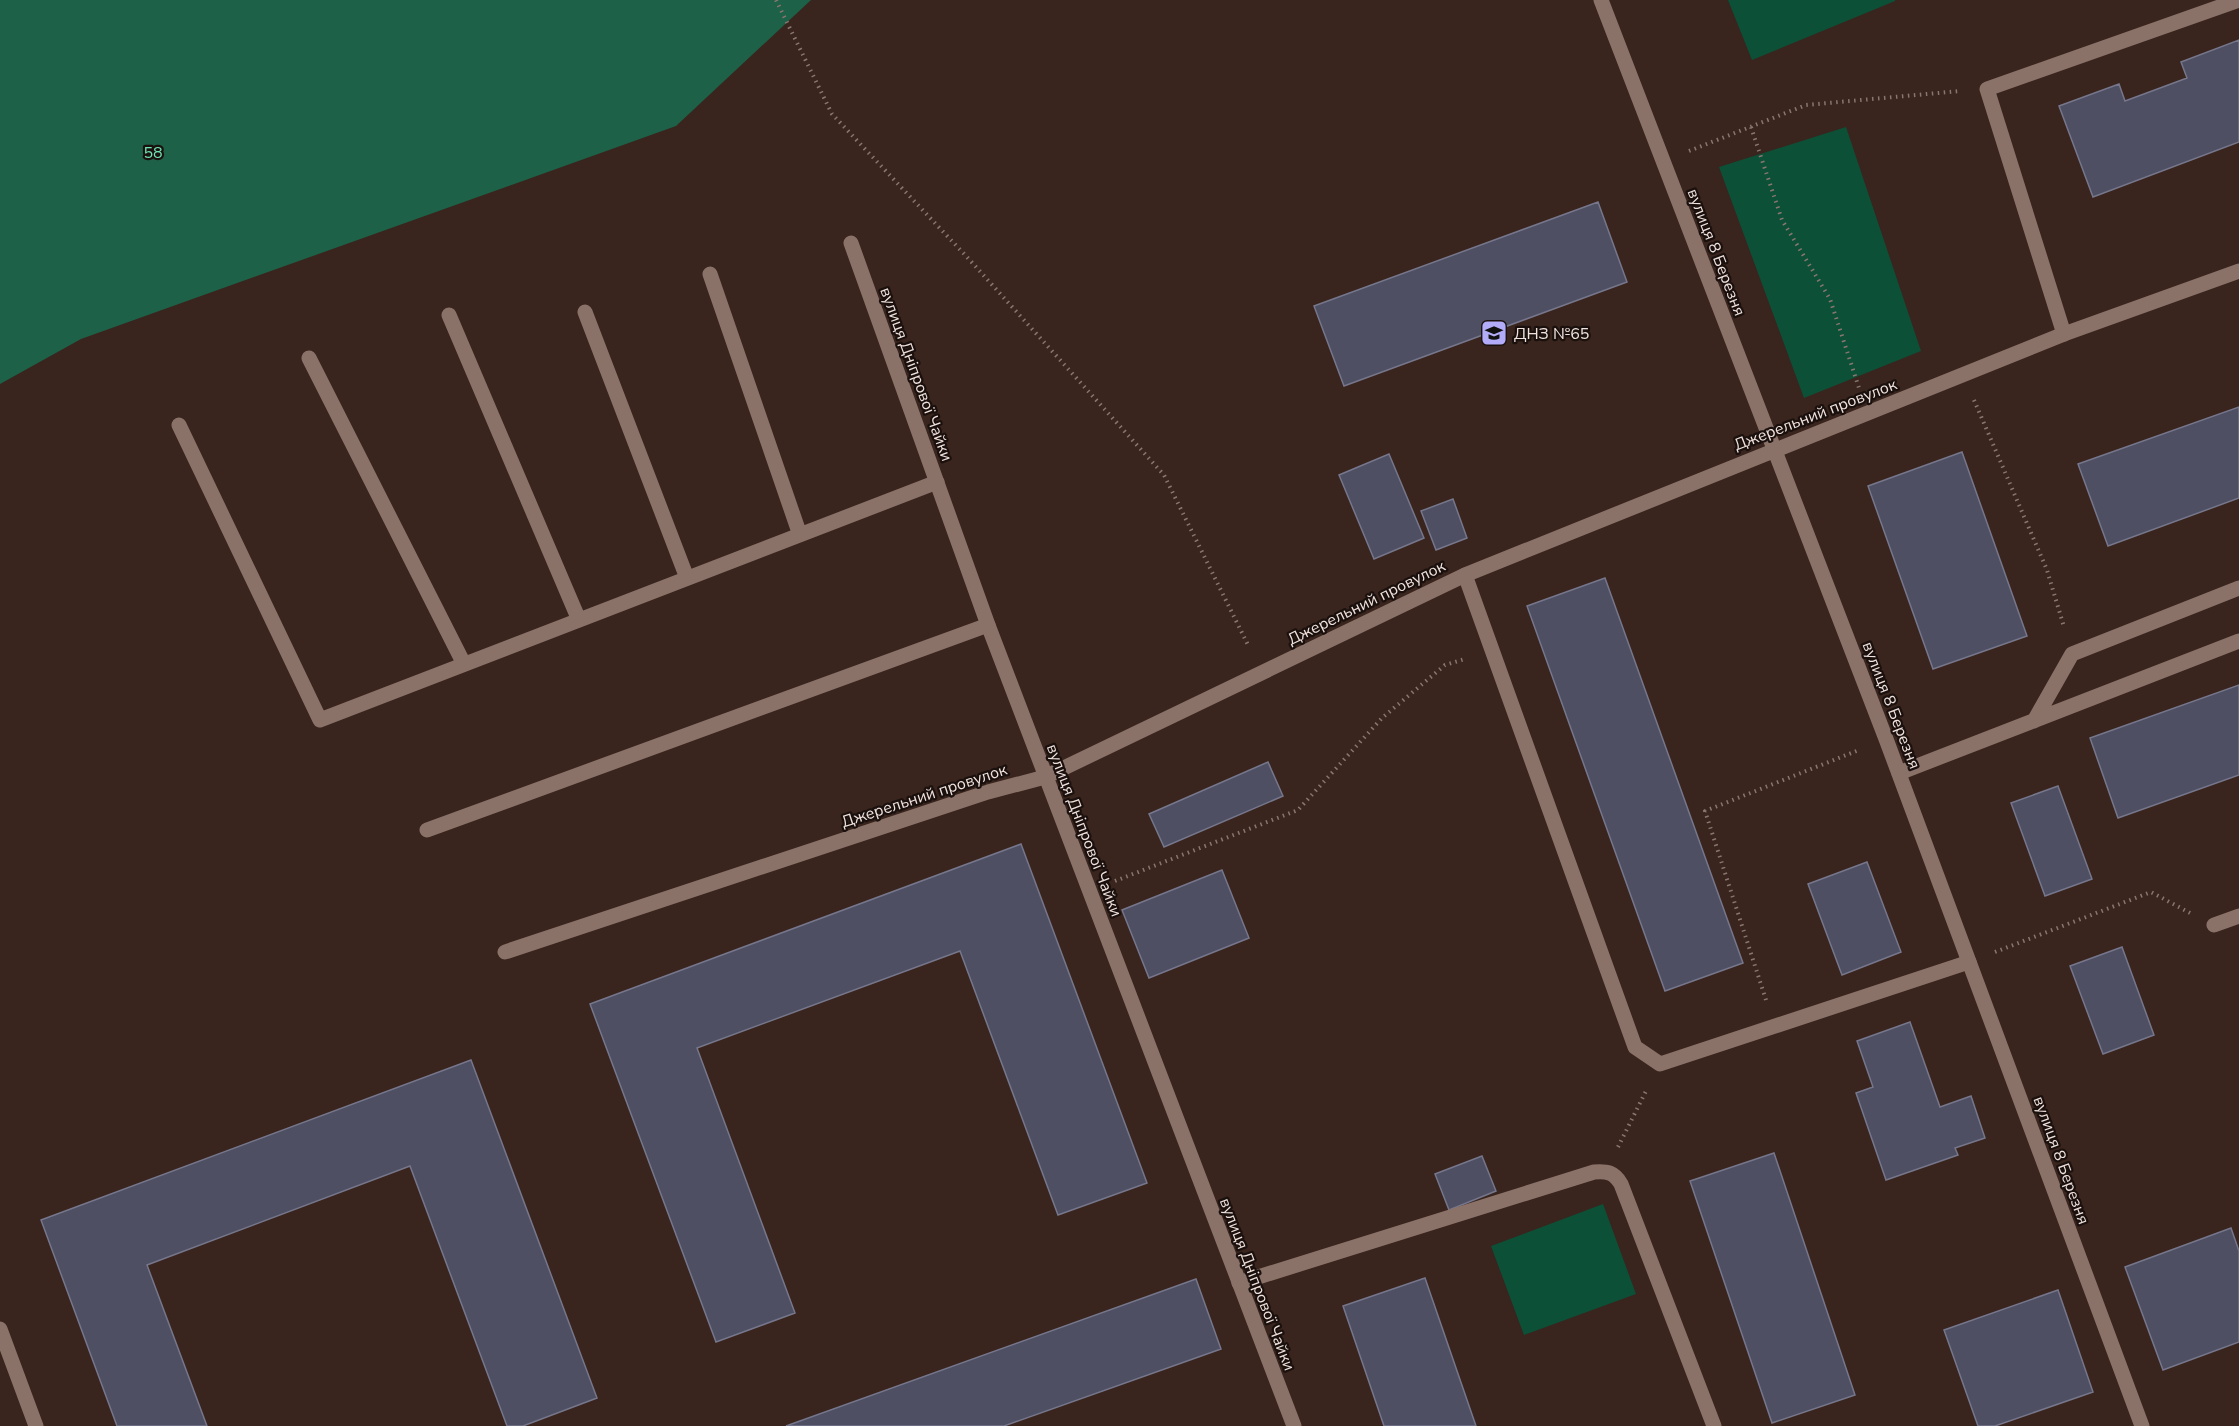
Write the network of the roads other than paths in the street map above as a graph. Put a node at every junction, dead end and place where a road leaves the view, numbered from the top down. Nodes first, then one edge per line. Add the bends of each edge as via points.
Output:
1 (1600, 0) edge
2 (2239, 0) edge
3 (851, 243) dead end
4 (2239, 271) edge
5 (710, 274) dead end
6 (585, 312) dead end
7 (449, 315) dead end
8 (2064, 334) junction
9 (309, 358) dead end
10 (179, 425) dead end
11 (1774, 449) junction
12 (937, 483) junction
13 (800, 535) junction
14 (1465, 575) junction
15 (687, 578) junction
16 (2239, 588) edge
17 (579, 620) junction
18 (988, 626) junction
19 (2239, 641) edge
20 (465, 664) junction
21 (2034, 721) junction
22 (1899, 773) junction
23 (1045, 777) junction
24 (427, 830) dead end
25 (2239, 916) edge
26 (2214, 925) road end
27 (505, 952) dead end
28 (1969, 962) junction
29 (1239, 1283) junction
30 (0, 1329) edge
31 (36, 1426) edge
32 (1294, 1426) edge
33 (1714, 1426) edge
34 (2142, 1426) edge

1 - 11 street, вулиця 8 Березня
2 - 8 street via 1987,89
3 - 12 street, вулиця Дніпрової Чайки
4 - 8 street, Джерельний провулок
5 - 13 street
6 - 15 street
7 - 17 street
8 - 11 street, Джерельний провулок
9 - 20 street
10 - 20 street via 320,720
11 - 14 street, Джерельний провулок
11 - 22 street, вулиця 8 Березня
12 - 13 street
12 - 18 street, вулиця Дніпрової Чайки
13 - 15 street
14 - 23 street, Джерельний провулок
14 - 28 street via 1635,1047 1660,1064
15 - 17 street
16 - 21 street via 2072,654
17 - 20 street
18 - 23 street, вулиця Дніпрової Чайки
18 - 24 street
19 - 21 street
21 - 22 street
22 - 28 street, вулиця 8 Березня
23 - 27 street, Джерельний провулок via 988,792
23 - 29 street, вулиця Дніпрової Чайки
25 - 26 street
28 - 34 street, вулиця 8 Березня
29 - 32 street, вулиця Дніпрової Чайки
29 - 33 street via 1606,1171 1616,1175 1620,1184
30 - 31 street

